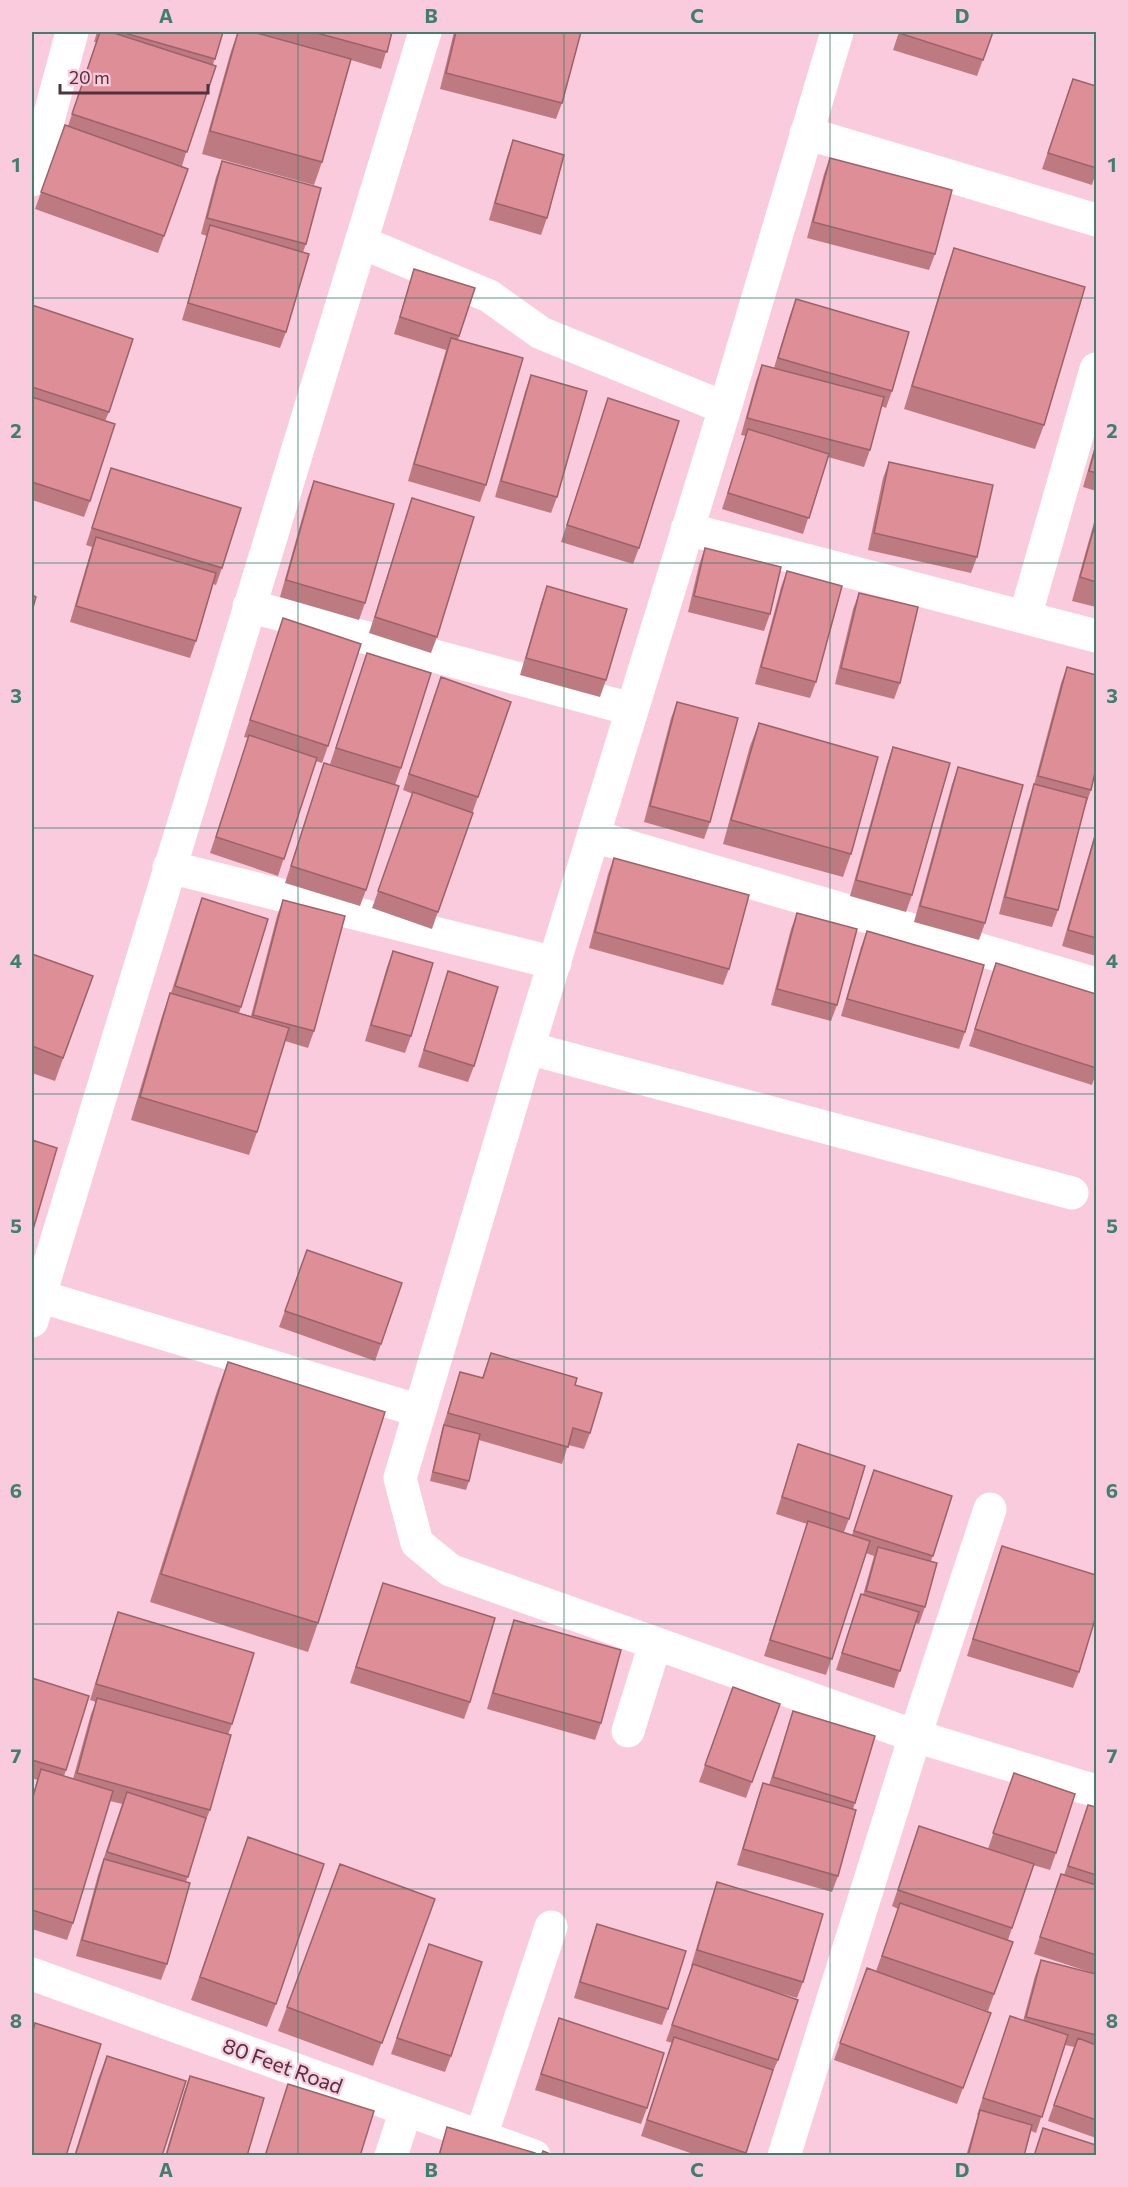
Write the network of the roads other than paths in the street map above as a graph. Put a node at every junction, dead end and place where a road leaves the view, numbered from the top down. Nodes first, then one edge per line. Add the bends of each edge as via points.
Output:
1 (72, 32) edge
2 (425, 32) edge
3 (837, 32) edge
4 (806, 133) junction
5 (32, 180) edge
6 (1096, 220) edge
7 (361, 242) junction
8 (1096, 369) edge
9 (725, 408) junction
10 (687, 529) junction
11 (249, 606) junction
12 (1025, 617) junction
13 (1096, 636) edge
14 (631, 709) junction
15 (593, 836) junction
16 (169, 867) junction
17 (555, 963) junction
18 (1096, 984) edge
19 (528, 1048) junction
20 (1072, 1193) dead end
21 (35, 1309) edge
22 (420, 1411) junction
23 (990, 1509) dead end
24 (655, 1644) junction
25 (628, 1731) dead end
26 (915, 1736) junction
27 (1096, 1791) edge
28 (551, 1927) dead end
29 (32, 1974) edge
30 (406, 2110) junction
31 (481, 2136) junction
32 (391, 2156) edge
33 (534, 2156) edge
34 (784, 2156) edge

1 - 5 street
2 - 7 street
3 - 4 street
4 - 6 street
4 - 9 street
7 - 9 street via 489,296 541,333
7 - 11 street
8 - 12 street
9 - 10 street
10 - 12 street
10 - 14 street
11 - 14 street
11 - 16 street
12 - 13 street
14 - 15 street
15 - 17 street
15 - 18 street
16 - 17 street
16 - 21 street
17 - 19 street
19 - 20 street
19 - 22 street
21 - 22 street
22 - 24 street via 400,1478 417,1543 450,1570
23 - 26 street
24 - 25 street
24 - 26 street
26 - 27 street
26 - 34 street
28 - 31 street
29 - 30 street, 80 Feet Road
30 - 31 street, 80 Feet Road
30 - 32 street
31 - 33 street, 80 Feet Road

